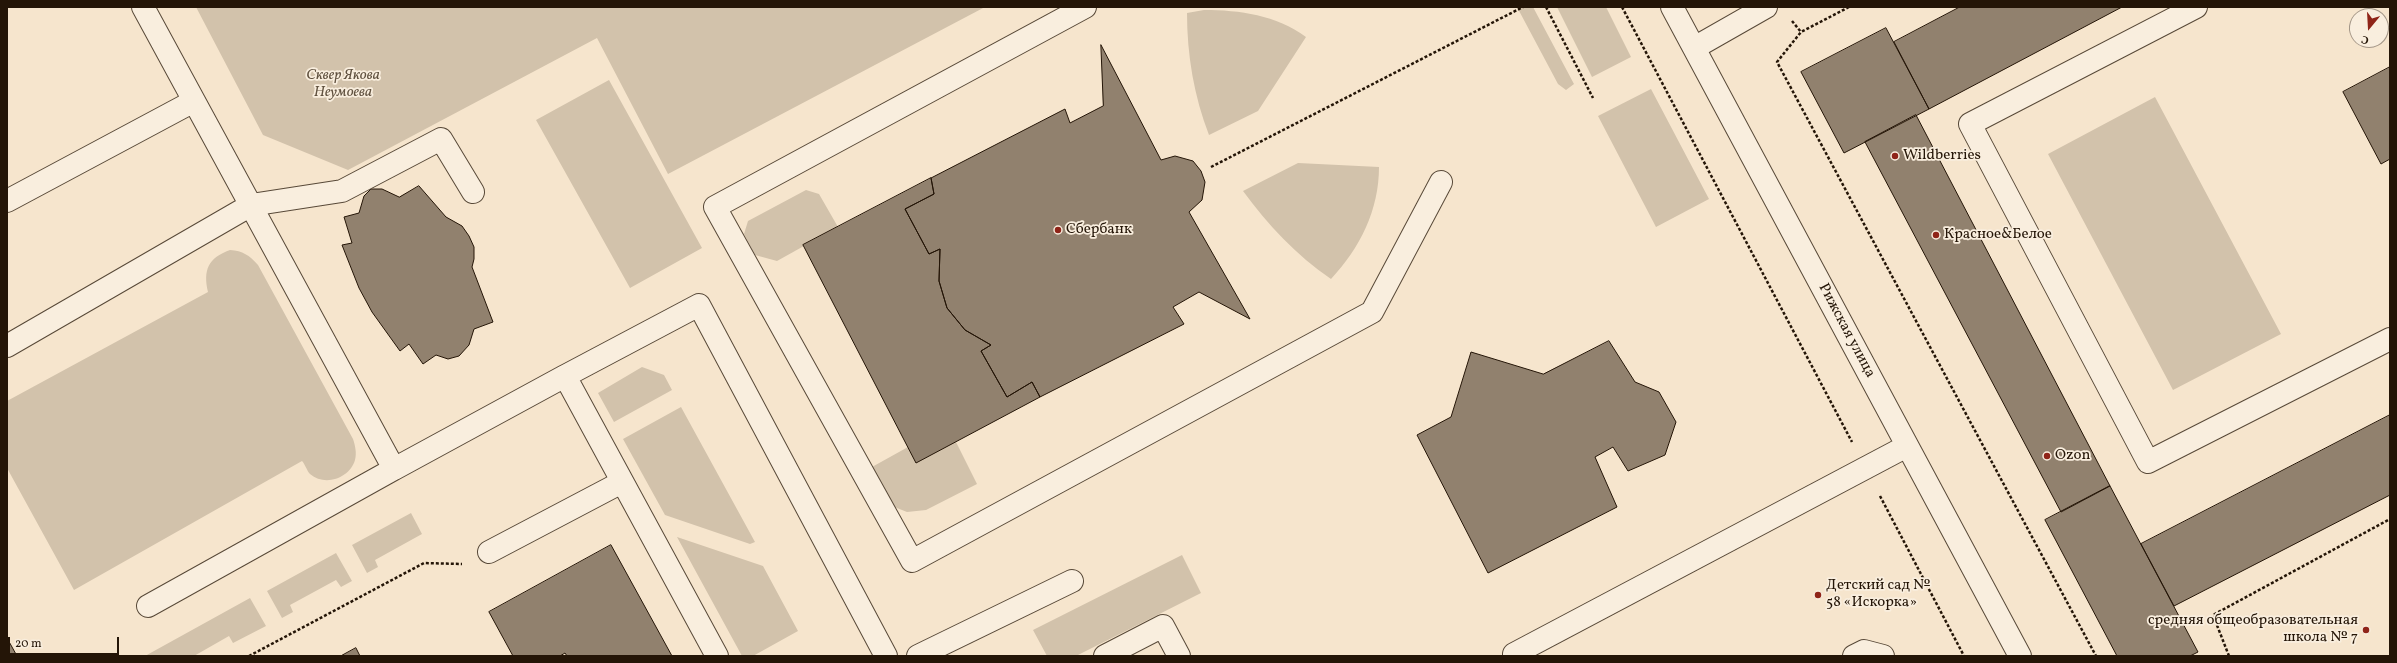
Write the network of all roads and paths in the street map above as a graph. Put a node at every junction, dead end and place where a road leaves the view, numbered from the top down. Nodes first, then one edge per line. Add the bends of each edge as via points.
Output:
1 (143, 7) edge
2 (1085, 7) edge
3 (1523, 7) edge
4 (1546, 7) edge
5 (1622, 7) edge
6 (1672, 7) edge
7 (1766, 7) edge
8 (1849, 7) edge
9 (2196, 7) edge
10 (1694, 48) junction
11 (1593, 98) dead end
12 (194, 101) junction
13 (1211, 167) dead end
14 (1441, 182) dead end
15 (473, 192) dead end
16 (7, 201) edge
17 (251, 205) junction
18 (2390, 339) edge
19 (7, 346) edge
20 (565, 376) junction
21 (1907, 446) junction
22 (394, 469) junction
23 (1866, 469) junction
24 (622, 482) junction
25 (2390, 519) edge
26 (490, 552) joint
27 (1072, 581) dead end
28 (148, 606) dead end
29 (1514, 654) dead end
30 (249, 656) edge
31 (717, 656) edge
32 (886, 656) edge
33 (918, 656) edge
34 (1105, 656) edge
35 (1179, 656) edge
36 (1854, 656) edge
37 (1883, 656) edge
38 (1964, 656) edge
39 (2020, 656) edge
40 (2096, 656) edge
41 (2229, 656) edge

1 - 12 street
2 - 14 street via 714,207 912,561 1372,312
3 - 13 path
4 - 11 path
5 - 23 path
6 - 10 street, Рижская улица
7 - 10 street
8 - 40 path via 1801,32 1778,62
9 - 18 street via 1970,124 2148,462
10 - 21 street, Рижская улица
12 - 16 street
12 - 17 street
15 - 17 street via 441,139 342,191
17 - 19 street
17 - 22 street
20 - 22 street
20 - 24 street
20 - 32 street via 699,305
21 - 23 street
21 - 39 street, Рижская улица
22 - 28 street
23 - 29 street
23 - 38 path
24 - 26 street
24 - 31 street
25 - 41 path via 2213,615
26 - 30 path via 466,564 424,563
27 - 33 street
34 - 35 street via 1163,626
36 - 37 street via 1864,650

